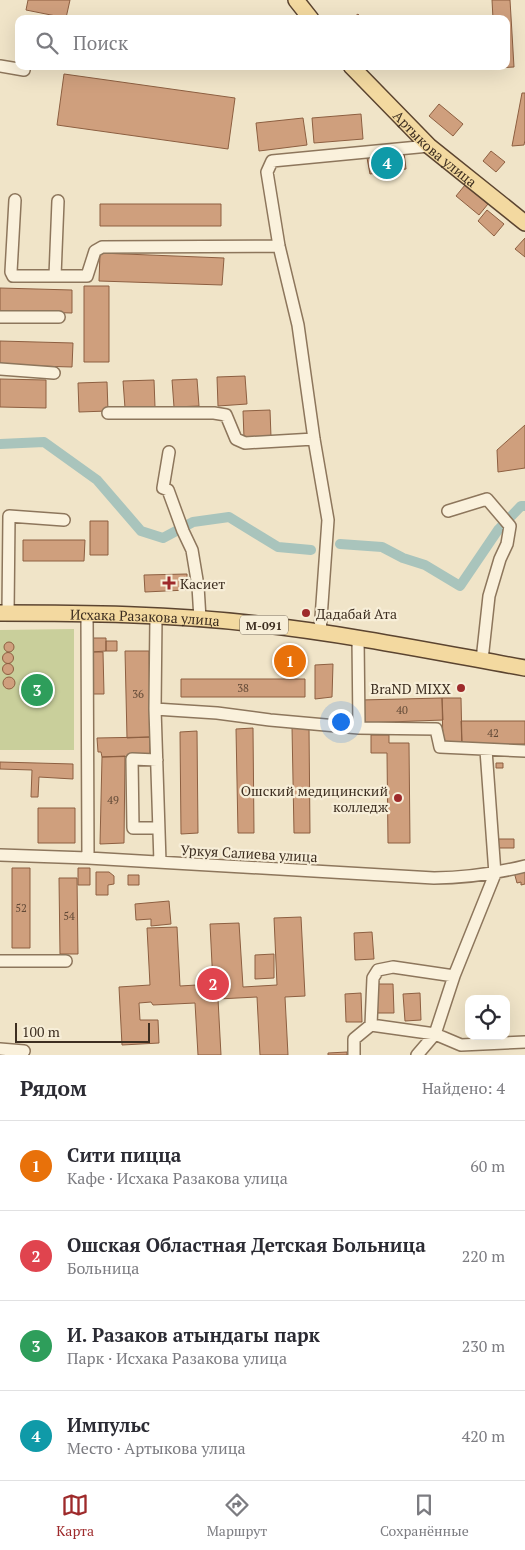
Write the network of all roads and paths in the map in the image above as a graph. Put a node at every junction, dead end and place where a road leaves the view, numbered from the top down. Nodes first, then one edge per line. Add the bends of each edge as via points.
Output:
1 (296, 0) edge
2 (309, 15) edge
3 (0, 66) edge
4 (15, 68) edge
5 (355, 70) edge
6 (429, 146) junction
7 (15, 200) dead end
8 (58, 201) dead end
9 (525, 223) edge
10 (279, 246) junction
11 (55, 276) junction
12 (0, 317) edge
13 (59, 317) dead end
14 (0, 369) edge
15 (54, 372) dead end
16 (108, 413) dead end
17 (314, 439) junction
18 (169, 452) dead end
19 (448, 511) dead end
20 (64, 520) dead end
21 (4, 612) edge
22 (87, 614) junction
23 (156, 617) junction
24 (200, 619) junction
25 (320, 632) junction
26 (358, 638) junction
27 (482, 660) junction
28 (525, 668) edge
29 (155, 709) junction
30 (359, 728) junction
31 (486, 750) junction
32 (525, 751) edge
33 (157, 760) junction
34 (159, 828) junction
35 (0, 855) edge
36 (88, 858) junction
37 (160, 862) junction
38 (525, 866) edge
39 (495, 874) junction
40 (66, 961) dead end
41 (0, 962) edge
42 (454, 976) junction
43 (371, 1025) junction
44 (434, 1034) junction
45 (525, 1042) edge
46 (0, 1049) edge
47 (24, 1051) dead end
48 (354, 1055) edge
49 (417, 1055) edge

1 - 2 main road
3 - 4 street
5 - 6 main road, Артыкова улица
6 - 9 main road, Артыкова улица
6 - 10 street via 272,161 267,172
7 - 11 street via 13,276
8 - 11 street
10 - 11 street via 102,247 95,251 87,276
10 - 17 street via 298,325
12 - 13 street
14 - 15 street
16 - 17 street via 214,412 226,415 236,439 245,444
17 - 25 street via 328,520
18 - 24 street via 163,488 168,490 192,550
19 - 27 street via 487,499 510,526 489,596
20 - 21 street via 9,516
21 - 22 main road, Исхака Разакова улица / М-091
22 - 23 main road, Исхака Разакова улица / М-091
22 - 36 street
23 - 24 main road, Исхака Разакова улица / М-091
23 - 29 street
24 - 25 main road, Исхака Разакова улица / М-091
25 - 26 main road, Исхака Разакова улица / М-091
26 - 27 main road, Исхака Разакова улица / М-091
26 - 30 street
27 - 28 main road, Исхака Разакова улица / М-091
29 - 30 street
29 - 33 street
30 - 31 street via 436,729 440,747
31 - 32 street
31 - 39 street
33 - 34 street
33 - 34 street via 132,759 133,828
34 - 37 street
35 - 36 street, Уркуя Салиева улица
36 - 37 street, Уркуя Салиева улица
37 - 39 street, Уркуя Салиева улица via 434,878
38 - 39 street, Уркуя Салиева улица
39 - 42 street
40 - 41 street
42 - 43 street via 393,967 378,970 373,978
42 - 44 street
43 - 44 street
43 - 48 street via 354,1040
44 - 45 street via 461,1045
44 - 49 street
46 - 47 street

